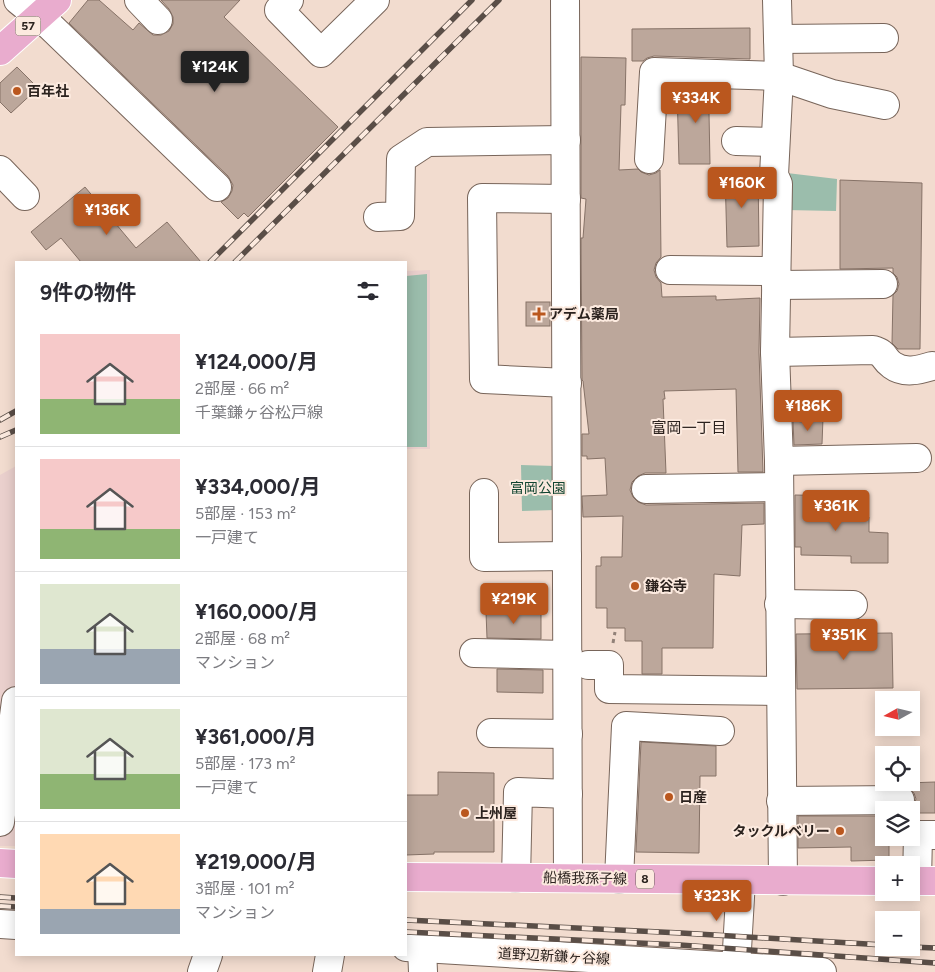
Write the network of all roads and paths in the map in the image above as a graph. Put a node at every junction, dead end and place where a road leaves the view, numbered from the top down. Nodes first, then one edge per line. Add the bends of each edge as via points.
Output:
1 (18, 0) edge
2 (139, 0) edge
3 (289, 0) edge
4 (375, 0) edge
5 (565, 0) edge
6 (777, 0) edge
7 (48, 8) edge
8 (158, 20) dead end
9 (884, 38) dead end
10 (778, 39) junction
11 (0, 51) edge
12 (779, 76) junction
13 (885, 105) dead end
14 (566, 140) junction
15 (736, 141) dead end
16 (775, 142) junction
17 (649, 159) dead end
18 (0, 170) edge
19 (217, 187) dead end
20 (25, 196) dead end
21 (566, 199) junction
22 (378, 217) dead end
23 (670, 270) dead end
24 (776, 278) junction
25 (883, 284) dead end
26 (775, 352) junction
27 (932, 366) dead end
28 (567, 383) junction
29 (917, 458) dead end
30 (778, 474) junction
31 (646, 489) dead end
32 (484, 493) dead end
33 (567, 556) junction
34 (779, 604) junction
35 (853, 606) dead end
36 (474, 653) dead end
37 (576, 662) junction
38 (780, 691) junction
39 (15, 709) edge
40 (720, 731) dead end
41 (490, 733) dead end
42 (568, 734) junction
43 (568, 794) junction
44 (900, 800) dead end
45 (781, 801) junction
46 (0, 822) edge
47 (935, 835) edge
48 (0, 863) edge
49 (15, 864) edge
50 (407, 877) edge
51 (516, 878) junction
52 (568, 878) junction
53 (619, 879) junction
54 (741, 880) junction
55 (783, 880) junction
56 (875, 881) edge
57 (921, 881) edge
58 (0, 924) edge
59 (15, 925) edge
60 (417, 955) edge
61 (208, 956) edge
62 (330, 956) edge
63 (513, 963) edge
64 (736, 967) junction
65 (202, 972) edge
66 (327, 972) edge
67 (812, 972) edge

1 - 7 street
2 - 8 street
3 - 4 street via 279,10 321,53
5 - 14 street
6 - 10 street
7 - 11 main road, 57
7 - 19 street
9 - 10 street
10 - 12 street
12 - 13 street via 832,94
12 - 16 street
12 - 17 street via 654,72
14 - 21 street
14 - 22 street via 426,142 401,158 400,216
15 - 16 street
16 - 24 street via 774,175 778,184
18 - 20 street
21 - 28 street
21 - 28 street via 482,198 484,379
23 - 24 street
24 - 25 street
24 - 26 street
26 - 27 street via 873,350 883,353 891,365 904,370
26 - 30 street
28 - 33 street
29 - 30 street
30 - 31 street
30 - 34 street
32 - 33 street via 484,557
33 - 37 street
34 - 35 street
34 - 38 street
36 - 37 street
37 - 38 street via 609,666 609,689
37 - 42 street
38 - 45 street
39 - 46 street
40 - 53 street via 626,726
41 - 42 street
42 - 43 street
43 - 51 street via 518,792
43 - 52 street
44 - 45 street
45 - 55 street
47 - 57 street via 918,835
48 - 49 main road
50 - 51 main road, 船橋我孫子線 / 8
51 - 52 main road, 船橋我孫子線 / 8
52 - 53 main road, 船橋我孫子線 / 8
53 - 54 main road, 船橋我孫子線 / 8
54 - 55 main road, 船橋我孫子線 / 8
54 - 64 street
55 - 56 main road, 船橋我孫子線 / 8
58 - 59 street
60 - 63 street, 道野辺新鎌ヶ谷線
61 - 65 street
62 - 66 street
63 - 64 street, 道野辺新鎌ヶ谷線
64 - 67 street, 道野辺新鎌ヶ谷線

